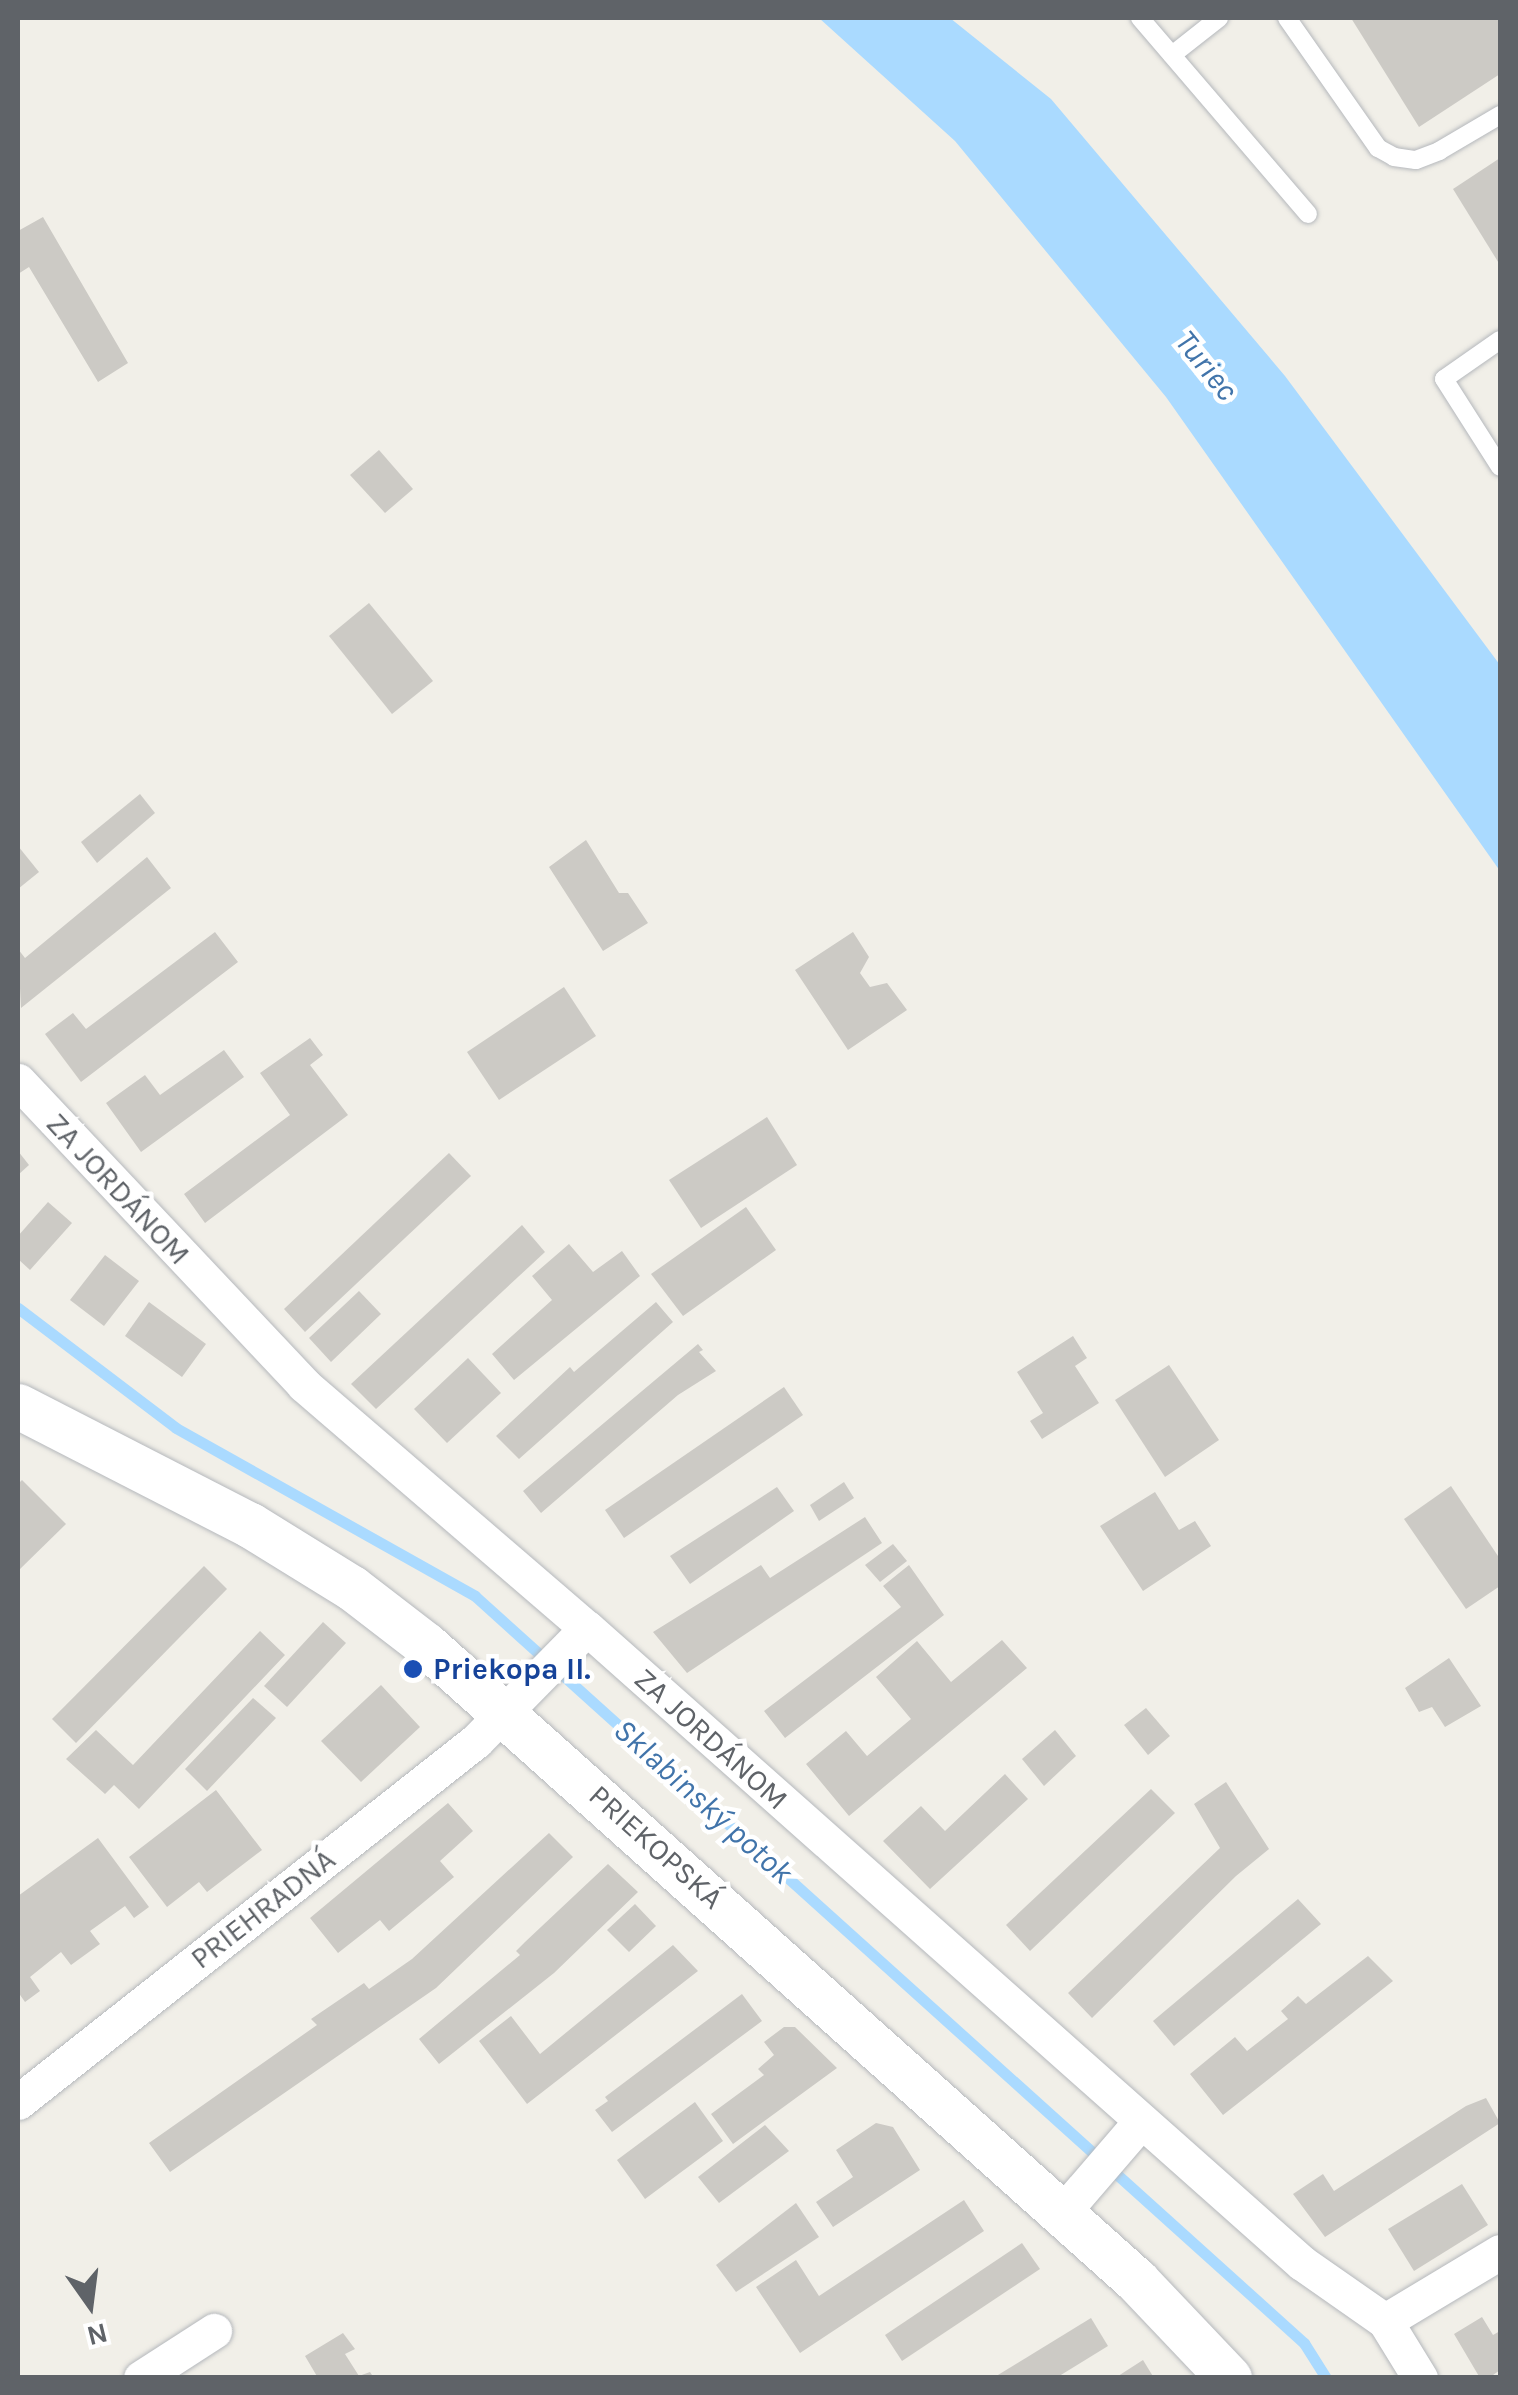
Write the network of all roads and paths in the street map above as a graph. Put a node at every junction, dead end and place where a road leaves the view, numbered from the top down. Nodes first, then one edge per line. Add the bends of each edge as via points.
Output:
1 (1140, 18) edge
2 (1220, 18) edge
3 (1287, 18) edge
4 (1172, 54) junction
5 (1500, 115) edge
6 (1308, 214) dead end
7 (1500, 340) edge
8 (1500, 467) edge
9 (18, 1081) edge
10 (18, 1406) edge
11 (587, 1628) junction
12 (519, 1700) junction
13 (18, 2102) edge
14 (1141, 2121) junction
15 (1076, 2196) junction
16 (1500, 2252) edge
17 (1385, 2321) junction
18 (214, 2331) dead end
19 (142, 2378) edge
20 (1229, 2378) edge
21 (1420, 2378) edge

1 - 4 lane
2 - 4 lane
3 - 5 lane via 1378,148 1394,157 1416,160 1440,151
4 - 6 lane
7 - 8 lane via 1444,380
9 - 11 street, ZA JORDÁNOM via 304,1384
10 - 12 street, PRIEKOPSKÁ via 250,1525
11 - 12 street, PRIEHRADNÁ
11 - 14 street, ZA JORDÁNOM
12 - 13 street, PRIEHRADNÁ
12 - 15 street, PRIEKOPSKÁ
14 - 15 street
14 - 17 street, ZA JORDÁNOM via 1302,2263
15 - 20 street, PRIEKOPSKÁ
16 - 17 street
17 - 21 street, ZA JORDÁNOM
18 - 19 street

